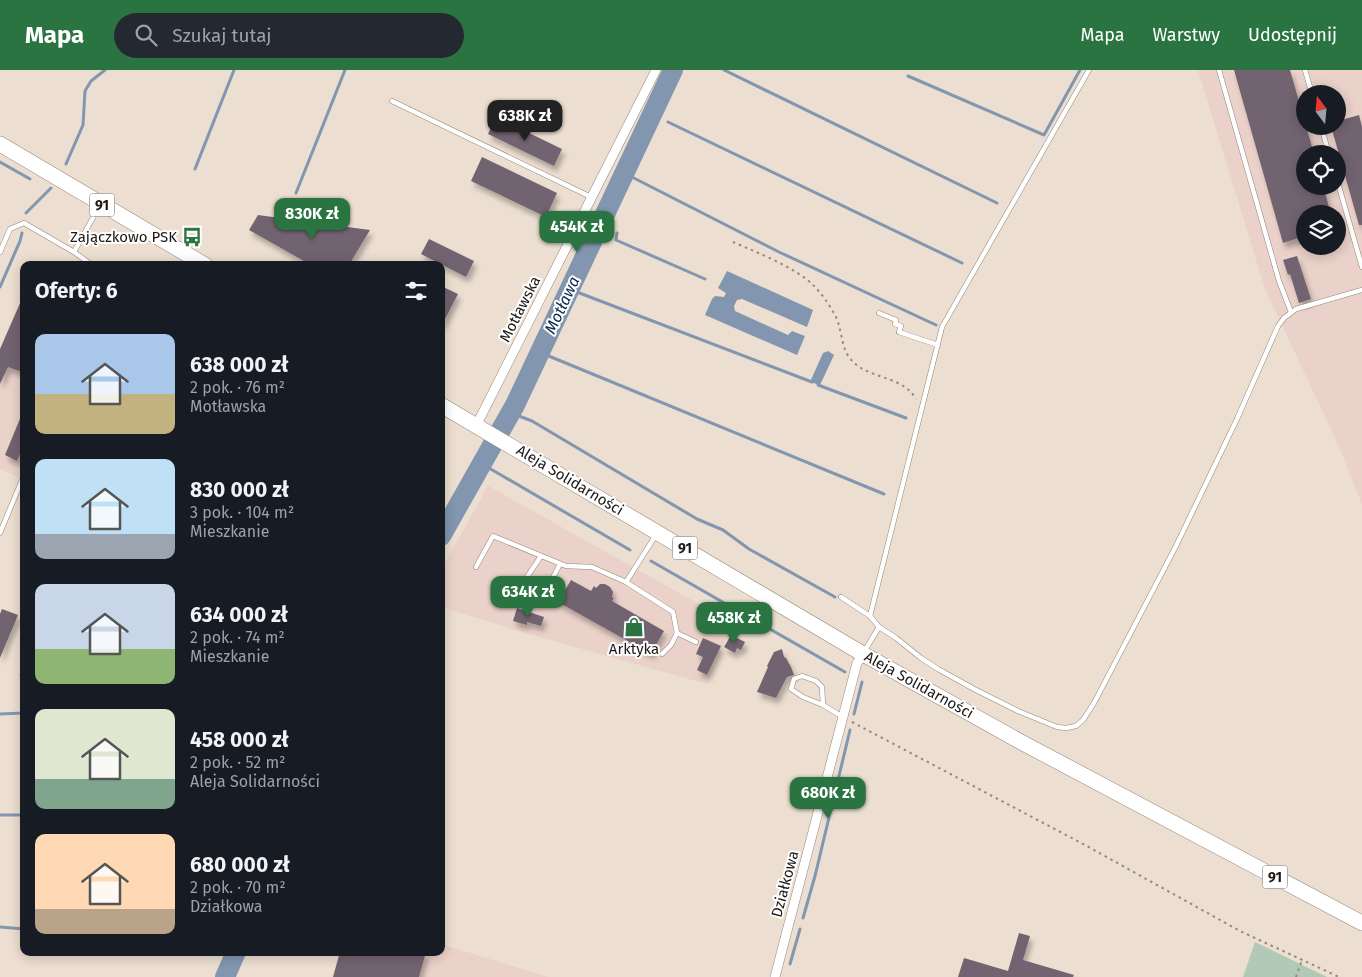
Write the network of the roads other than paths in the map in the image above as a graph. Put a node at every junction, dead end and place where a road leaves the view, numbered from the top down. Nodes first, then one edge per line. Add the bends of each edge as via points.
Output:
1 (656, 70) edge
2 (1089, 70) edge
3 (1219, 70) edge
4 (1305, 70) edge
5 (1309, 85) edge
6 (392, 101) dead end
7 (0, 144) edge
8 (1342, 195) edge
9 (592, 197) junction
10 (100, 204) junction
11 (0, 252) edge
12 (74, 252) junction
13 (86, 261) edge
14 (197, 261) edge
15 (1362, 267) edge
16 (1362, 290) edge
17 (1291, 312) junction
18 (879, 313) dead end
19 (938, 345) junction
20 (445, 407) edge
21 (481, 428) junction
22 (20, 484) edge
23 (0, 532) edge
24 (658, 532) junction
25 (541, 556) junction
26 (560, 564) junction
27 (476, 567) dead end
28 (626, 582) junction
29 (841, 597) dead end
30 (513, 598) dead end
31 (540, 602) dead end
32 (870, 616) junction
33 (879, 627) junction
34 (677, 633) junction
35 (696, 642) dead end
36 (662, 654) dead end
37 (863, 654) junction
38 (823, 705) junction
39 (843, 717) junction
40 (1362, 923) edge
41 (774, 977) edge

1 - 9 street, Motławska
2 - 19 lane via 942,327
3 - 17 lane via 1276,272
4 - 5 lane
6 - 9 lane
7 - 10 main road, 91
8 - 15 lane
9 - 21 street, Motławska
10 - 12 lane
10 - 14 main road, 91
11 - 12 lane via 10,229 24,223
12 - 13 lane
16 - 17 lane
17 - 33 lane via 1278,326 1176,546 1084,720 1076,726 1057,727 1018,711 938,669
18 - 19 lane via 896,320 895,324 901,326 899,332
19 - 32 lane
20 - 21 main road, 91
21 - 24 main road, Aleja Solidarności / 91
22 - 23 lane
24 - 28 lane
24 - 37 main road, Aleja Solidarności / 91
25 - 26 lane
25 - 27 lane via 494,536
25 - 30 lane
26 - 28 lane via 592,567
26 - 31 lane
28 - 34 lane via 674,612
29 - 32 lane
32 - 33 lane
33 - 37 lane
34 - 35 lane
34 - 36 lane
37 - 39 street, Działkowa via 857,663
37 - 40 main road, Aleja Solidarności / 91 via 1020,742
38 - 38 lane via 822,687 816,681 802,676 794,679 792,689
38 - 39 lane
39 - 41 street, Działkowa

